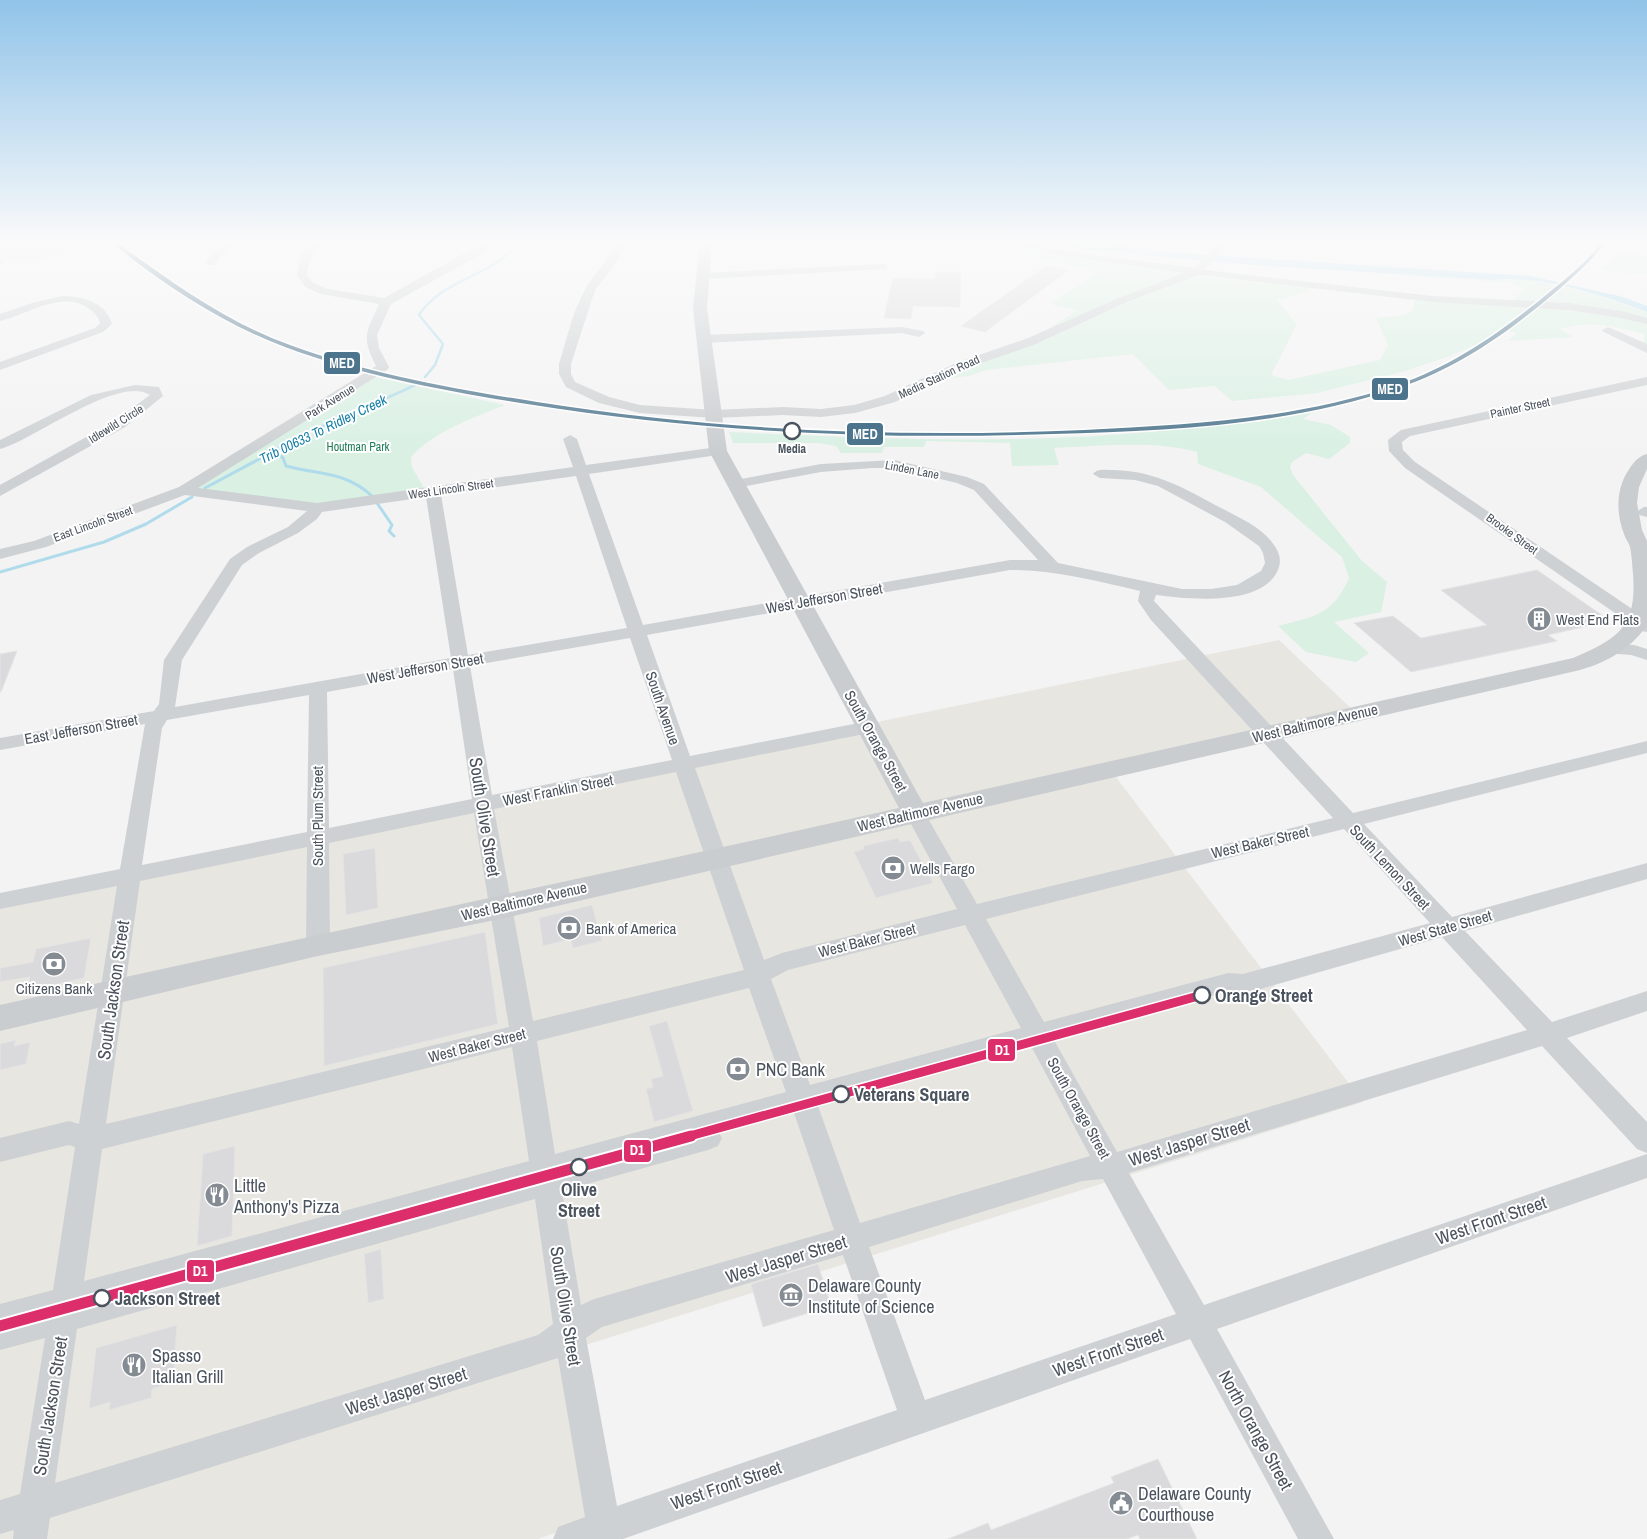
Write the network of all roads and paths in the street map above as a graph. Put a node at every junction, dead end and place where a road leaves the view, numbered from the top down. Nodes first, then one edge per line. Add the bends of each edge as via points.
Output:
1 (19, 312) edge
2 (99, 312) edge
3 (382, 312) edge
4 (582, 312) edge
5 (700, 312) edge
6 (1097, 312) edge
7 (1601, 312) edge
8 (0, 318) edge
9 (1647, 321) edge
10 (1608, 330) dead end
11 (920, 333) dead end
12 (704, 340) junction
13 (1647, 349) edge
14 (0, 366) edge
15 (1647, 381) edge
16 (715, 429) junction
17 (570, 439) dead end
18 (1395, 440) joint
19 (0, 445) edge
20 (1647, 459) edge
21 (582, 471) junction
22 (0, 474) edge
23 (25, 474) junction
24 (1100, 474) dead end
25 (1647, 482) edge
26 (736, 484) junction
27 (184, 490) junction
28 (0, 492) edge
29 (432, 492) junction
30 (317, 508) junction
31 (1645, 512) edge
32 (1640, 545) junction
33 (0, 554) edge
34 (1053, 567) junction
35 (1149, 587) junction
36 (800, 602) junction
37 (1643, 624) edge
38 (637, 631) junction
39 (1611, 649) junction
40 (1647, 655) edge
41 (460, 662) junction
42 (318, 687) junction
43 (162, 715) junction
44 (869, 727) junction
45 (1265, 735) junction
46 (0, 744) edge
47 (1647, 746) edge
48 (683, 765) junction
49 (484, 804) junction
50 (916, 813) junction
51 (1347, 822) junction
52 (316, 838) junction
53 (716, 858) junction
54 (1647, 871) edge
55 (130, 875) junction
56 (0, 901) edge
57 (500, 908) junction
58 (970, 914) junction
59 (1446, 927) junction
60 (318, 945) junction
61 (758, 976) junction
62 (112, 993) junction
63 (1647, 1001) edge
64 (0, 1018) edge
65 (523, 1034) junction
66 (1547, 1034) junction
67 (1041, 1039) junction
68 (803, 1105) junction
69 (91, 1140) junction
70 (1647, 1141) edge
71 (0, 1150) edge
72 (1111, 1166) junction
73 (1647, 1166) edge
74 (546, 1176) junction
75 (850, 1239) junction
76 (66, 1308) junction
77 (0, 1318) edge
78 (1195, 1321) junction
79 (569, 1333) junction
80 (0, 1335) edge
81 (916, 1418) junction
82 (34, 1506) junction
83 (0, 1517) edge
84 (605, 1533) edge
85 (30, 1539) edge
86 (570, 1539) edge
87 (1317, 1539) edge

1 - 8 street
2 - 14 street via 106,324 99,330
3 - 27 street, Park Avenue via 371,335 373,348 384,367
4 - 16 street via 565,364 570,384 581,391 621,404
5 - 12 main road, South Orange Street
6 - 16 street, Media Station Road via 874,404
7 - 9 street
10 - 13 street
11 - 12 street via 902,330
12 - 16 main road, South Orange Street
15 - 18 street, Painter Street via 1406,433
16 - 21 street, West Lincoln Street
16 - 26 main road, South Orange Street
17 - 21 street, South Avenue
18 - 37 street, Brooke Street via 1396,451 1410,465
19 - 23 street, Idlewild Circle via 107,392 141,387 154,390 157,396 141,411
20 - 32 main road via 1633,475 1627,494 1634,538
21 - 29 street, West Lincoln Street
21 - 38 street, South Avenue
22 - 23 street
23 - 28 street, Idlewild Circle
24 - 35 street, West Jefferson Street via 1138,476 1171,486 1254,534 1263,541 1273,560 1269,571 1242,590 1196,594
25 - 31 main road via 1643,497
26 - 34 street, Linden Lane via 821,468 872,464 894,464 962,480 979,488
26 - 36 main road, South Orange Street
27 - 30 street, West Lincoln Street
27 - 33 street, East Lincoln Street via 40,544
29 - 30 street, West Lincoln Street
29 - 41 street, South Olive Street
30 - 43 street, South Jackson Street via 312,516 293,530 236,562 173,660 168,704
31 - 32 main road via 1647,541
32 - 37 main road
34 - 35 street, West Jefferson Street
34 - 36 street, West Jefferson Street via 1010,565
35 - 45 street, South Lemon Street via 1148,606
36 - 38 street, West Jefferson Street
36 - 44 main road, South Orange Street
37 - 39 main road, West Baltimore Avenue
38 - 41 street, West Jefferson Street
38 - 48 street, South Avenue
39 - 40 street via 1634,650
39 - 45 main road, West Baltimore Avenue via 1573,665
41 - 42 street, West Jefferson Street
41 - 49 street, South Olive Street
42 - 43 street, West Jefferson Street
42 - 52 street, South Plum Street
43 - 46 street, East Jefferson Street
43 - 55 street, South Jackson Street via 152,728
44 - 48 street, West Franklin Street
44 - 50 main road, South Orange Street
45 - 50 main road, West Baltimore Avenue
45 - 51 street, South Lemon Street
47 - 51 street, West Baker Street
48 - 49 street, West Franklin Street
48 - 53 street, South Avenue
49 - 52 street, West Franklin Street
49 - 57 street, South Olive Street
50 - 53 main road, West Baltimore Avenue
50 - 58 street, South Orange Street
51 - 58 street, West Baker Street
51 - 59 street, South Lemon Street
52 - 55 street, West Franklin Street
52 - 60 street, South Plum Street
53 - 57 main road, West Baltimore Avenue
53 - 61 street, South Avenue
54 - 59 street, West State Street
55 - 56 street, West Franklin Street
55 - 62 street, South Jackson Street
57 - 60 main road, West Baltimore Avenue
57 - 65 street, South Olive Street
58 - 61 street, West Baker Street via 782,962
58 - 67 street, South Orange Street
59 - 66 street, South Lemon Street
59 - 67 street, West State Street via 1243,984 1236,993
60 - 62 main road, West Baltimore Avenue
61 - 65 street, West Baker Street
61 - 68 street
62 - 64 main road, West Baltimore Avenue
62 - 69 street, South Jackson Street
63 - 66 street, West Jasper Street
65 - 69 street, West Baker Street
65 - 74 street, South Olive Street
66 - 70 street, South Lemon Street
66 - 72 street, West Jasper Street
67 - 68 street, West State Street
67 - 72 street, South Orange Street
68 - 74 street, West State Street
68 - 75 street
69 - 71 street via 69,1134
69 - 76 street, South Jackson Street
72 - 75 street, West Jasper Street via 1082,1169
72 - 78 street, South Orange Street
73 - 78 street, West Front Street
74 - 76 street, West State Street
74 - 79 street, South Olive Street
75 - 79 street, West Jasper Street via 594,1314
75 - 81 street
76 - 77 street
76 - 80 street
76 - 82 street, South Jackson Street
78 - 81 street, West Front Street
78 - 87 street, North Orange Street
79 - 82 street, West Jasper Street via 546,1348
79 - 84 street, South Olive Street
81 - 84 street, West Front Street
82 - 83 street, West Jasper Street
82 - 85 street, South Jackson Street
84 - 86 street, West Front Street

